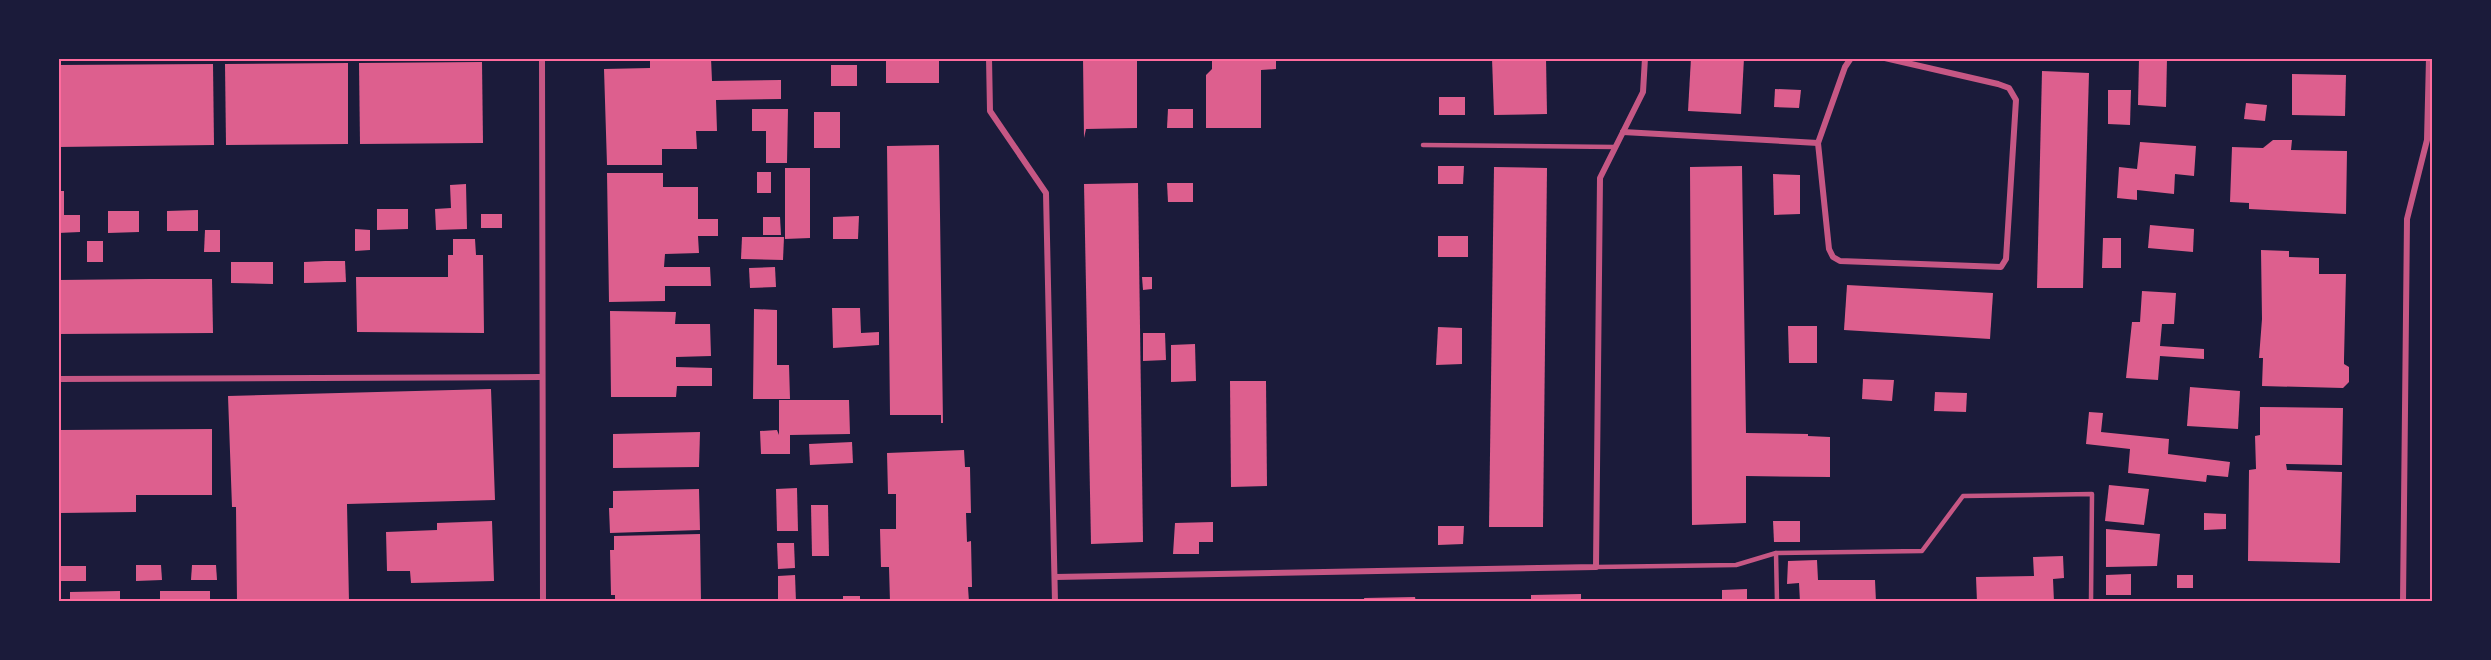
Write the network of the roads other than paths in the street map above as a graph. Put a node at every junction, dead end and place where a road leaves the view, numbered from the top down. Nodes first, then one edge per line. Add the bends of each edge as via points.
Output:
1 (542, 58) edge
2 (989, 58) edge
3 (1645, 58) edge
4 (1851, 58) edge
5 (1885, 58) edge
6 (2429, 58) edge
7 (1623, 132) junction
8 (1818, 142) junction
9 (1423, 145) dead end
10 (1615, 147) junction
11 (541, 376) junction
12 (58, 379) edge
13 (1776, 553) junction
14 (1596, 567) junction
15 (1055, 577) junction
16 (543, 602) edge
17 (1055, 602) edge
18 (1778, 602) edge
19 (2091, 602) edge
20 (2403, 602) edge

1 - 11 street
2 - 15 street via 990,111 1046,193
3 - 7 street via 1643,92
4 - 8 street
5 - 8 street via 1998,84 2009,88 2016,100 2006,259 2001,267 1840,261 1833,257
6 - 20 street via 2427,140 2407,219
7 - 8 street
7 - 10 street
9 - 10 lane
10 - 14 street via 1600,178
11 - 12 street
11 - 16 street
13 - 14 lane via 1736,565
13 - 18 lane
13 - 19 lane via 1922,551 1963,496 2092,494
14 - 15 street
15 - 17 street

